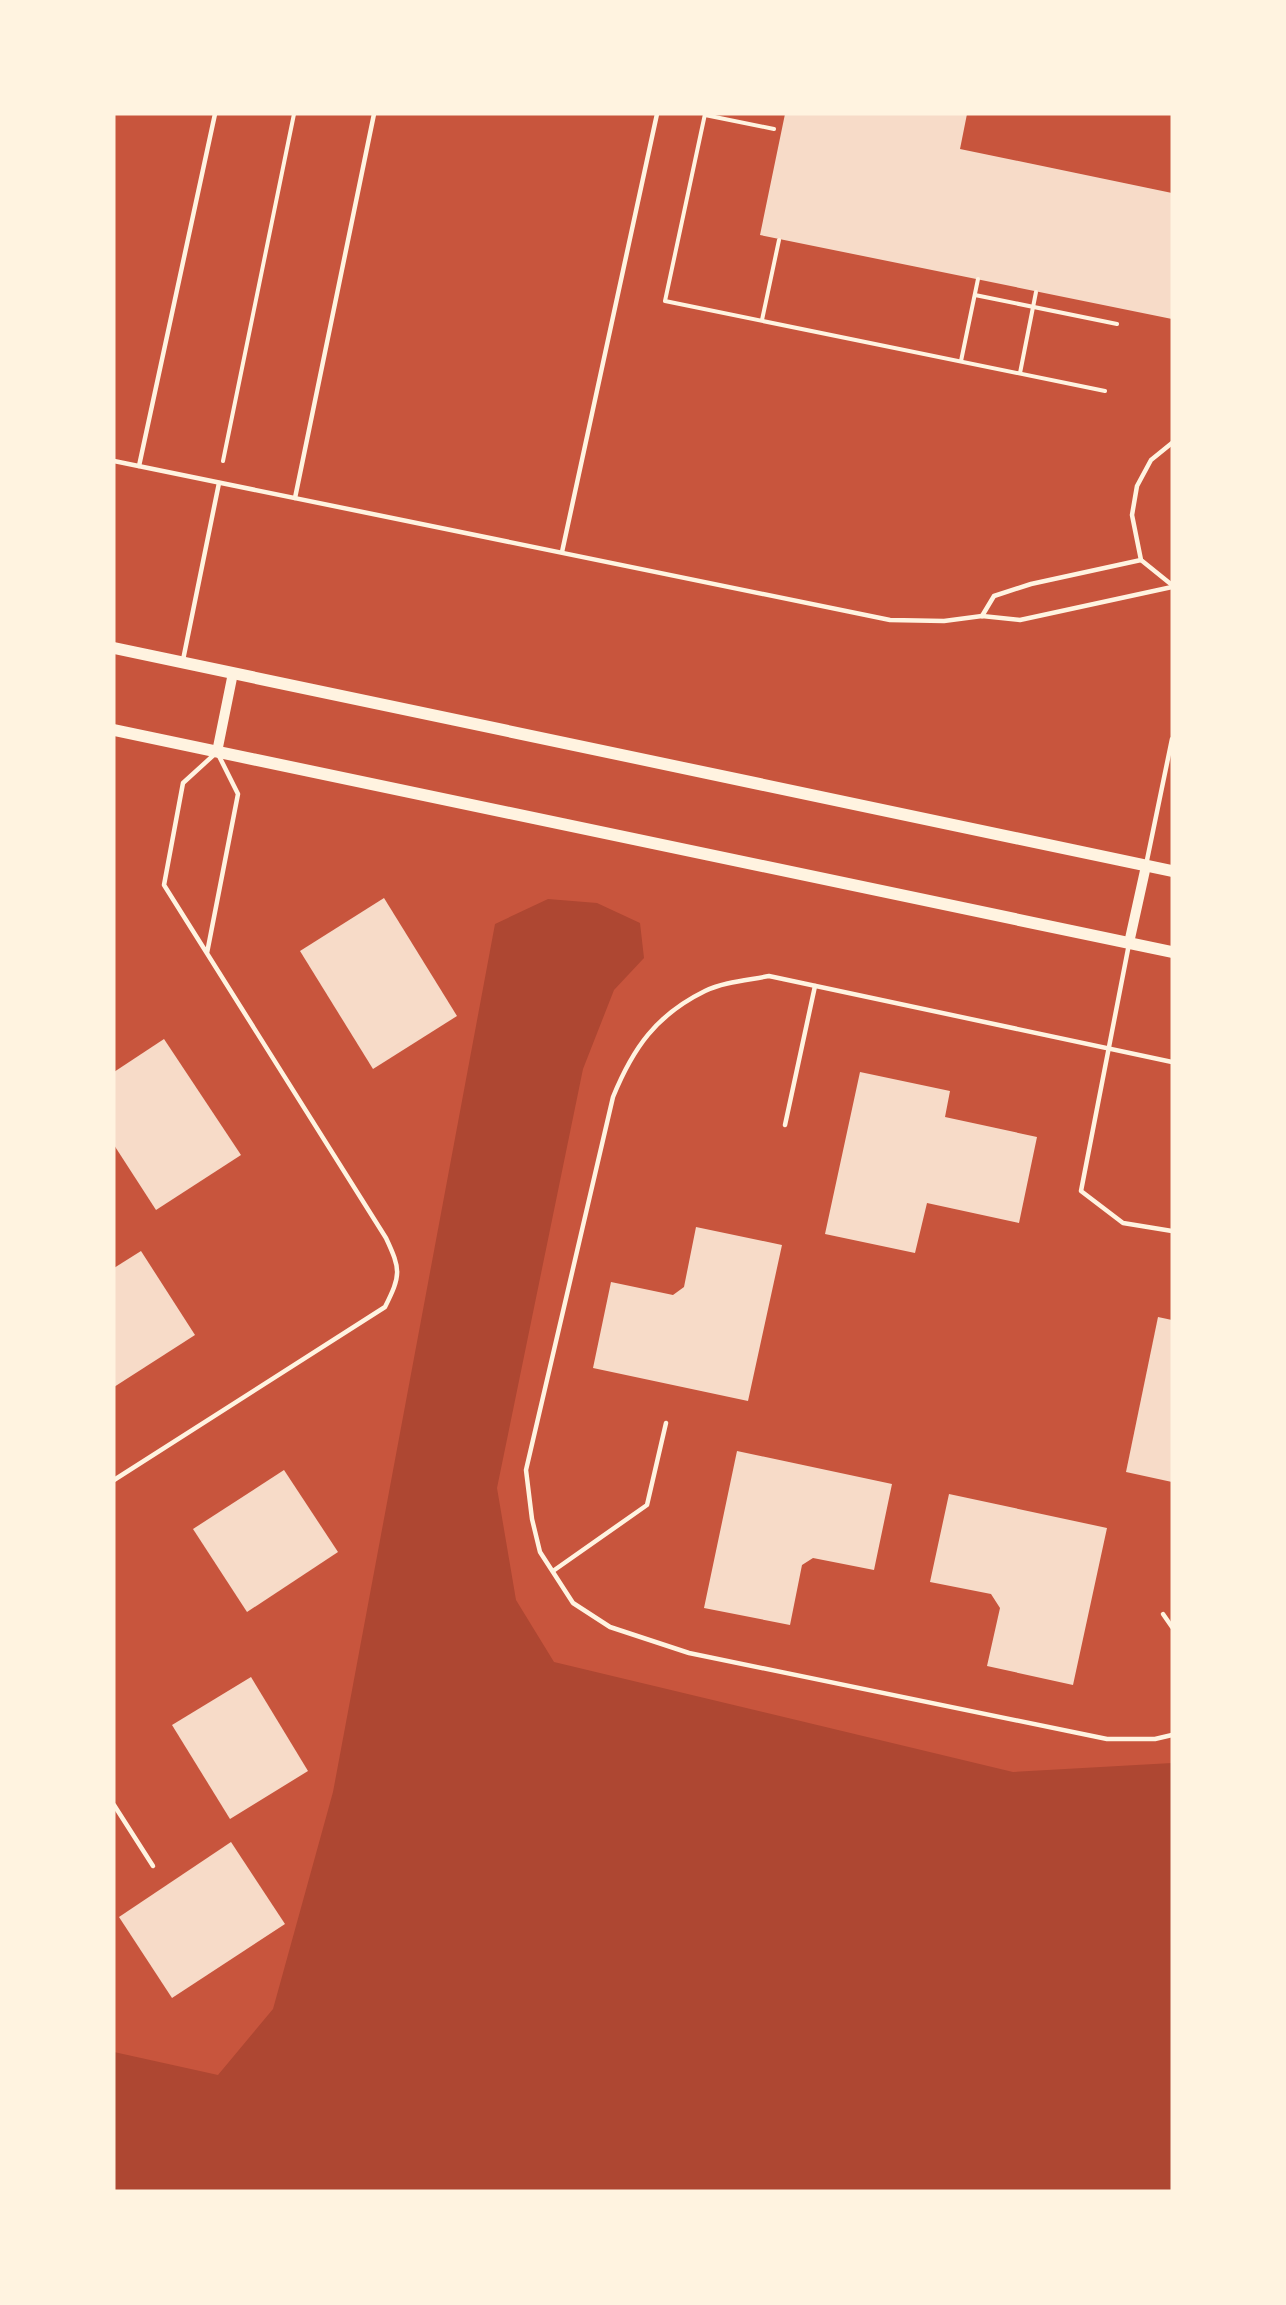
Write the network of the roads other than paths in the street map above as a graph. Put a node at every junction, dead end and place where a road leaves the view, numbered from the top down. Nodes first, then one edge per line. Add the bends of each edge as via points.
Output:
1 (215, 114) edge
2 (374, 114) edge
3 (657, 114) edge
4 (1172, 443) edge
5 (114, 461) edge
6 (139, 466) junction
7 (219, 483) junction
8 (295, 498) junction
9 (562, 552) junction
10 (1141, 560) junction
11 (1172, 586) edge
12 (982, 616) junction
13 (114, 648) edge
14 (182, 662) junction
15 (233, 673) junction
16 (114, 730) edge
17 (1172, 739) edge
18 (217, 752) junction
19 (1146, 866) junction
20 (1172, 871) edge
21 (1130, 943) junction
22 (1172, 952) edge
23 (207, 953) junction
24 (814, 986) junction
25 (1109, 1048) junction
26 (1172, 1062) edge
27 (785, 1125) dead end
28 (1172, 1231) edge
29 (666, 1423) dead end
30 (114, 1480) edge
31 (553, 1571) junction
32 (1163, 1614) dead end
33 (1172, 1627) edge
34 (1172, 1735) edge
35 (114, 1805) edge
36 (153, 1866) dead end

1 - 6 lane
2 - 8 lane
3 - 9 lane
4 - 10 lane via 1151,460 1137,486 1132,515
5 - 6 lane
6 - 7 lane
7 - 8 lane
7 - 14 lane
8 - 9 lane
9 - 12 lane via 890,620 944,621
10 - 11 lane
10 - 12 lane via 994,596
11 - 12 lane via 1020,620
13 - 14 main road
14 - 15 main road
15 - 18 street
15 - 19 main road
16 - 18 main road
17 - 19 lane
18 - 21 main road
18 - 23 lane via 238,794
18 - 23 lane via 183,783 164,885
19 - 20 main road
19 - 21 street
21 - 22 main road
21 - 25 lane
23 - 30 lane via 386,1238 399,1265 395,1287 385,1307
24 - 25 lane
24 - 27 lane
24 - 31 lane via 769,976 706,990 661,1019 628,1061 613,1097 526,1470 540,1552
25 - 26 lane
25 - 28 lane via 1081,1191 1123,1223
29 - 31 lane via 647,1504
31 - 34 lane via 573,1603 610,1627 690,1653 1107,1739
32 - 33 lane
35 - 36 lane

